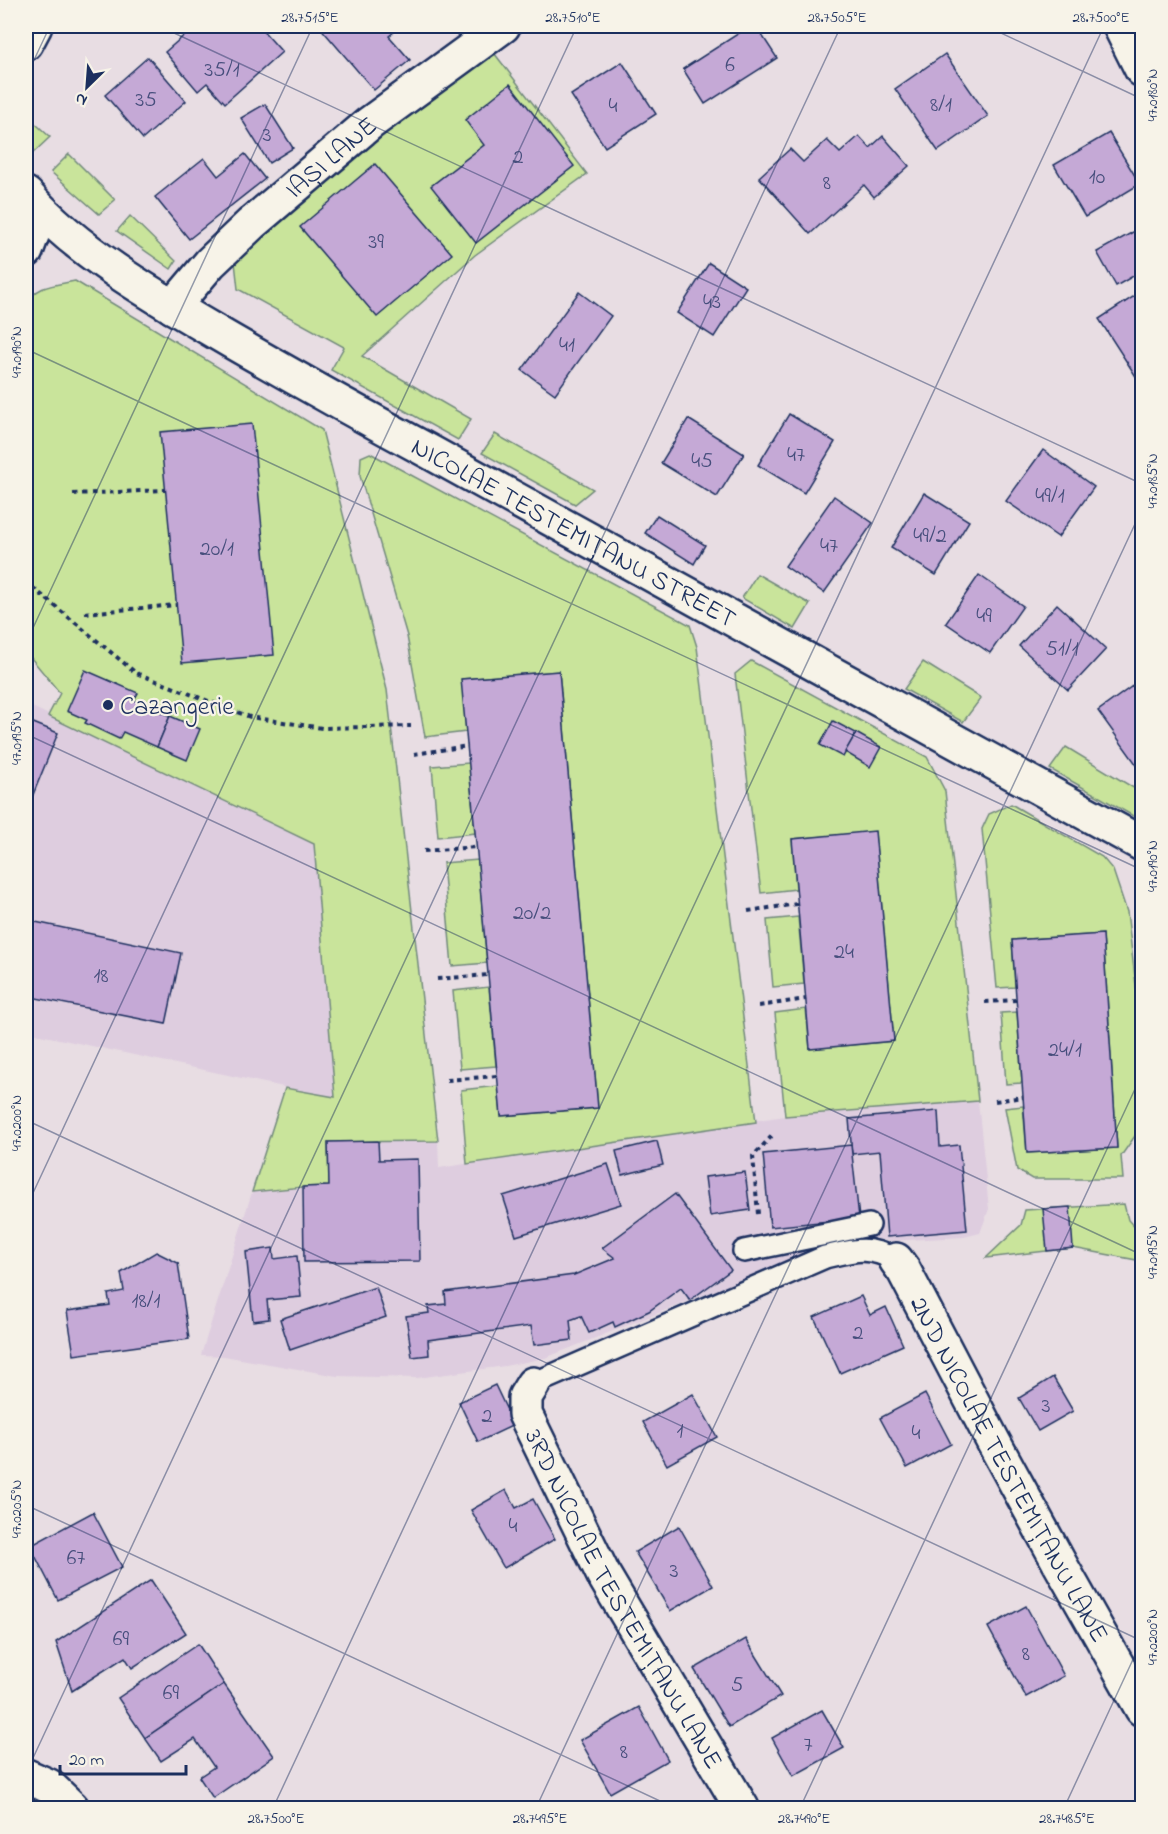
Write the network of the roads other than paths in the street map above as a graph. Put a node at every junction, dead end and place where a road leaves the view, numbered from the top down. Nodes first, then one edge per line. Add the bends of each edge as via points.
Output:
1 (35, 26) edge
2 (503, 26) edge
3 (1120, 26) edge
4 (26, 43) edge
5 (1143, 70) edge
6 (33, 202) edge
7 (26, 251) edge
8 (173, 308) junction
9 (1143, 844) edge
10 (868, 1225) dead end
11 (752, 1249) road end
12 (896, 1260) joint
13 (533, 1384) joint
14 (1143, 1709) edge
15 (26, 1776) edge
16 (72, 1809) edge
17 (742, 1809) edge

1 - 4 street
2 - 8 street, IAȘI LANE via 370,123 251,224 210,263
3 - 5 street
6 - 7 street
6 - 8 street, NICOLAE TESTEMIȚANU STREET via 130,280
8 - 9 street, NICOLAE TESTEMIȚANU STREET
10 - 11 lane
12 - 13 lane via 869,1250 825,1257
12 - 14 street, 2ND NICOLAE TESTEMIȚANU LANE via 1054,1554
13 - 17 street, 3RD NICOLAE TESTEMIȚANU LANE via 525,1397 525,1414 603,1574
15 - 16 street via 49,1786

